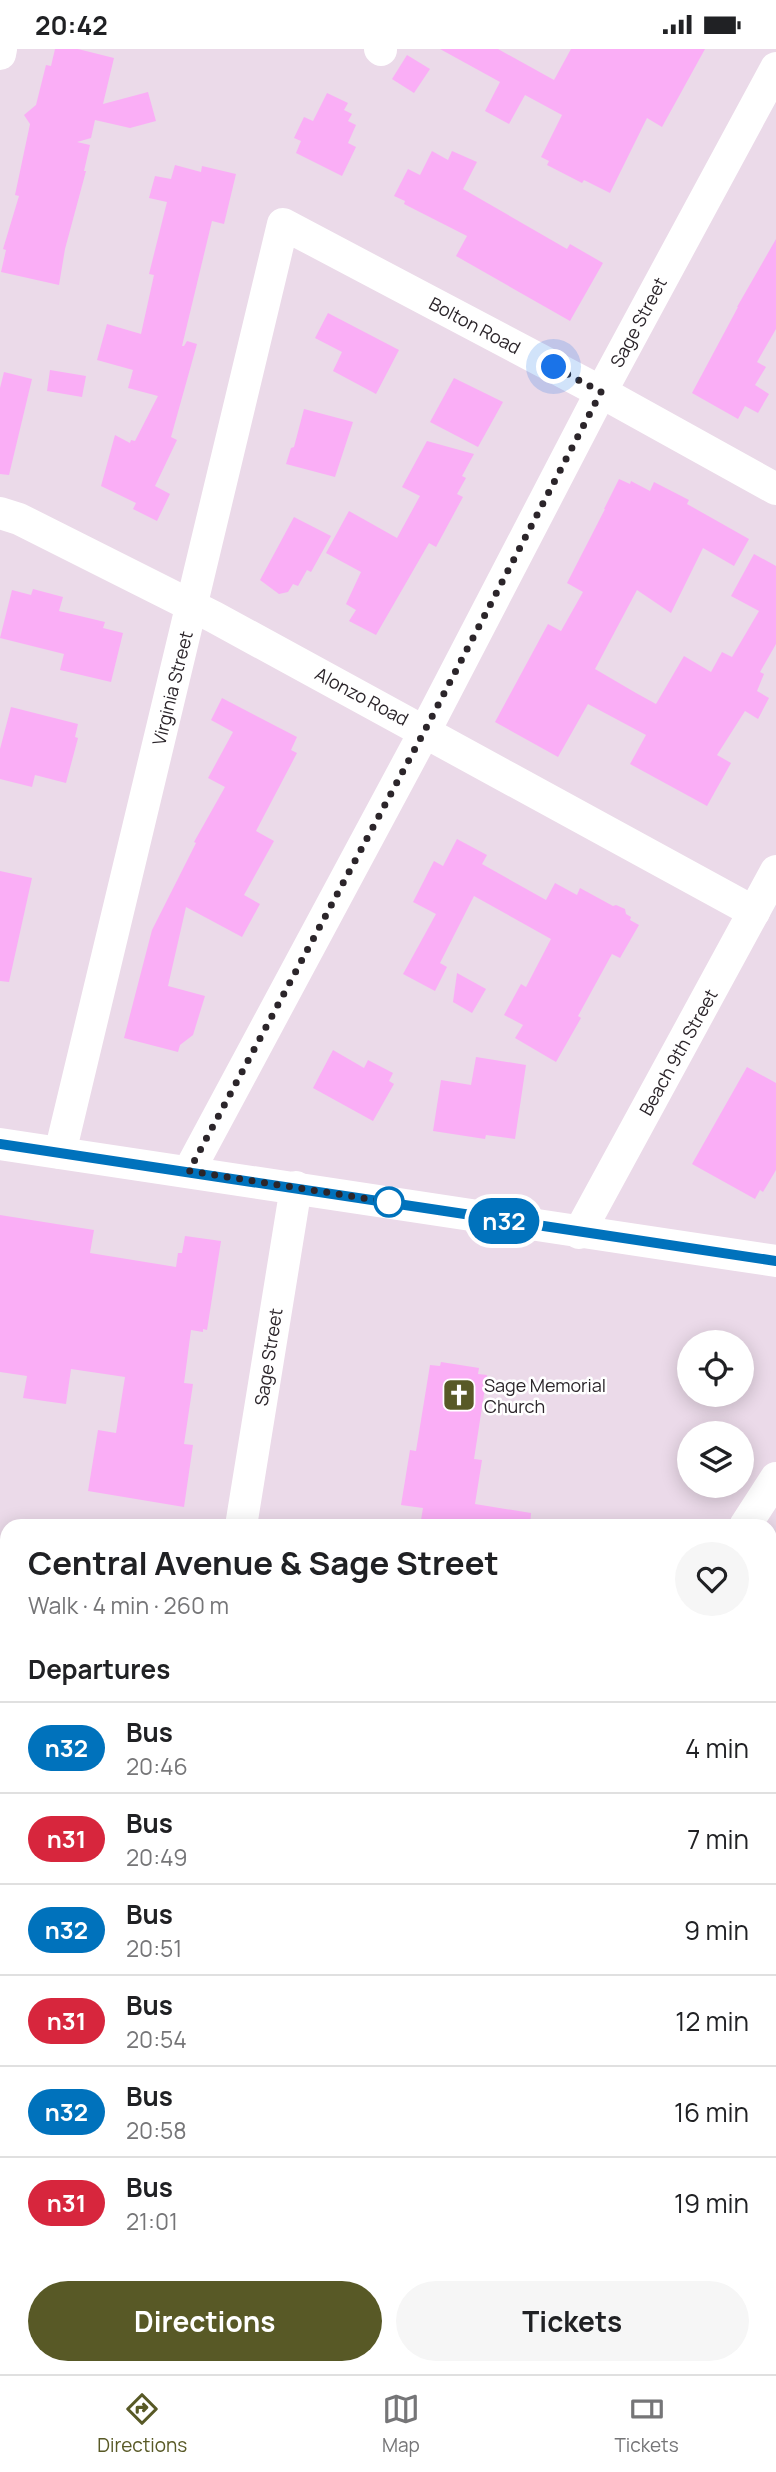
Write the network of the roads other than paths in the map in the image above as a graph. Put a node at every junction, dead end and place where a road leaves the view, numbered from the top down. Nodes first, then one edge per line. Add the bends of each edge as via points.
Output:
1 (776, 68) edge
2 (283, 224) joint
3 (601, 392) junction
4 (776, 489) edge
5 (0, 513) edge
6 (192, 605) junction
7 (425, 730) junction
8 (776, 871) edge
9 (754, 912) junction
10 (0, 1144) edge
11 (60, 1153) junction
12 (189, 1171) junction
13 (296, 1187) junction
14 (579, 1233) junction
15 (776, 1261) edge
16 (776, 1478) edge
17 (242, 1519) edge
18 (750, 1519) edge

1 - 3 street, Sage Street
2 - 3 street, Bolton Road
2 - 6 street, Virginia Street
3 - 4 street, Bolton Road
3 - 7 street, Sage Street
5 - 6 street, Alonzo Road
6 - 7 street, Alonzo Road
6 - 11 street, Virginia Street
7 - 9 street, Alonzo Road
7 - 12 street, Sage Street
8 - 9 street, Beach 9th Street
9 - 14 street, Beach 9th Street
10 - 11 street
11 - 12 street
12 - 13 street
13 - 14 street
13 - 17 street, Sage Street
14 - 15 street
16 - 18 street

